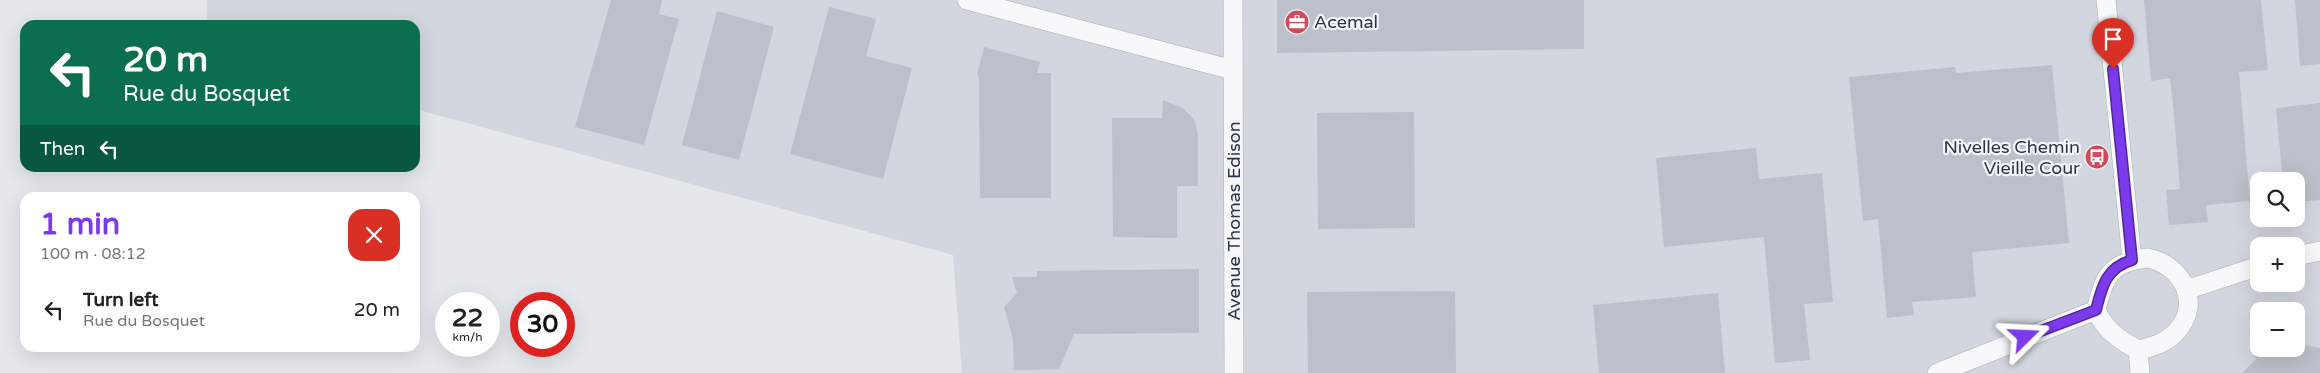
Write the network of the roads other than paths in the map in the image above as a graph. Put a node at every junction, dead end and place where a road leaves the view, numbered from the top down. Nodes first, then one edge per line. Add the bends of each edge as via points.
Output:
1 (967, 0) edge
2 (1233, 0) edge
3 (2106, 0) edge
4 (1233, 70) junction
5 (2320, 251) edge
6 (2305, 254) edge
7 (2132, 260) junction
8 (2250, 269) edge
9 (2186, 290) junction
10 (2096, 310) junction
11 (2138, 350) junction
12 (1234, 373) edge
13 (1937, 373) edge
14 (2140, 373) edge

1 - 4 street
2 - 4 street, Avenue Thomas Edison
3 - 7 street
4 - 12 street, Avenue Thomas Edison
5 - 6 street
7 - 9 street via 2148,258 2161,261 2180,276
7 - 10 street via 2111,270 2102,283
8 - 9 street
9 - 11 street via 2185,317 2177,331 2165,341
10 - 11 street via 2118,340
10 - 13 street
11 - 14 street

